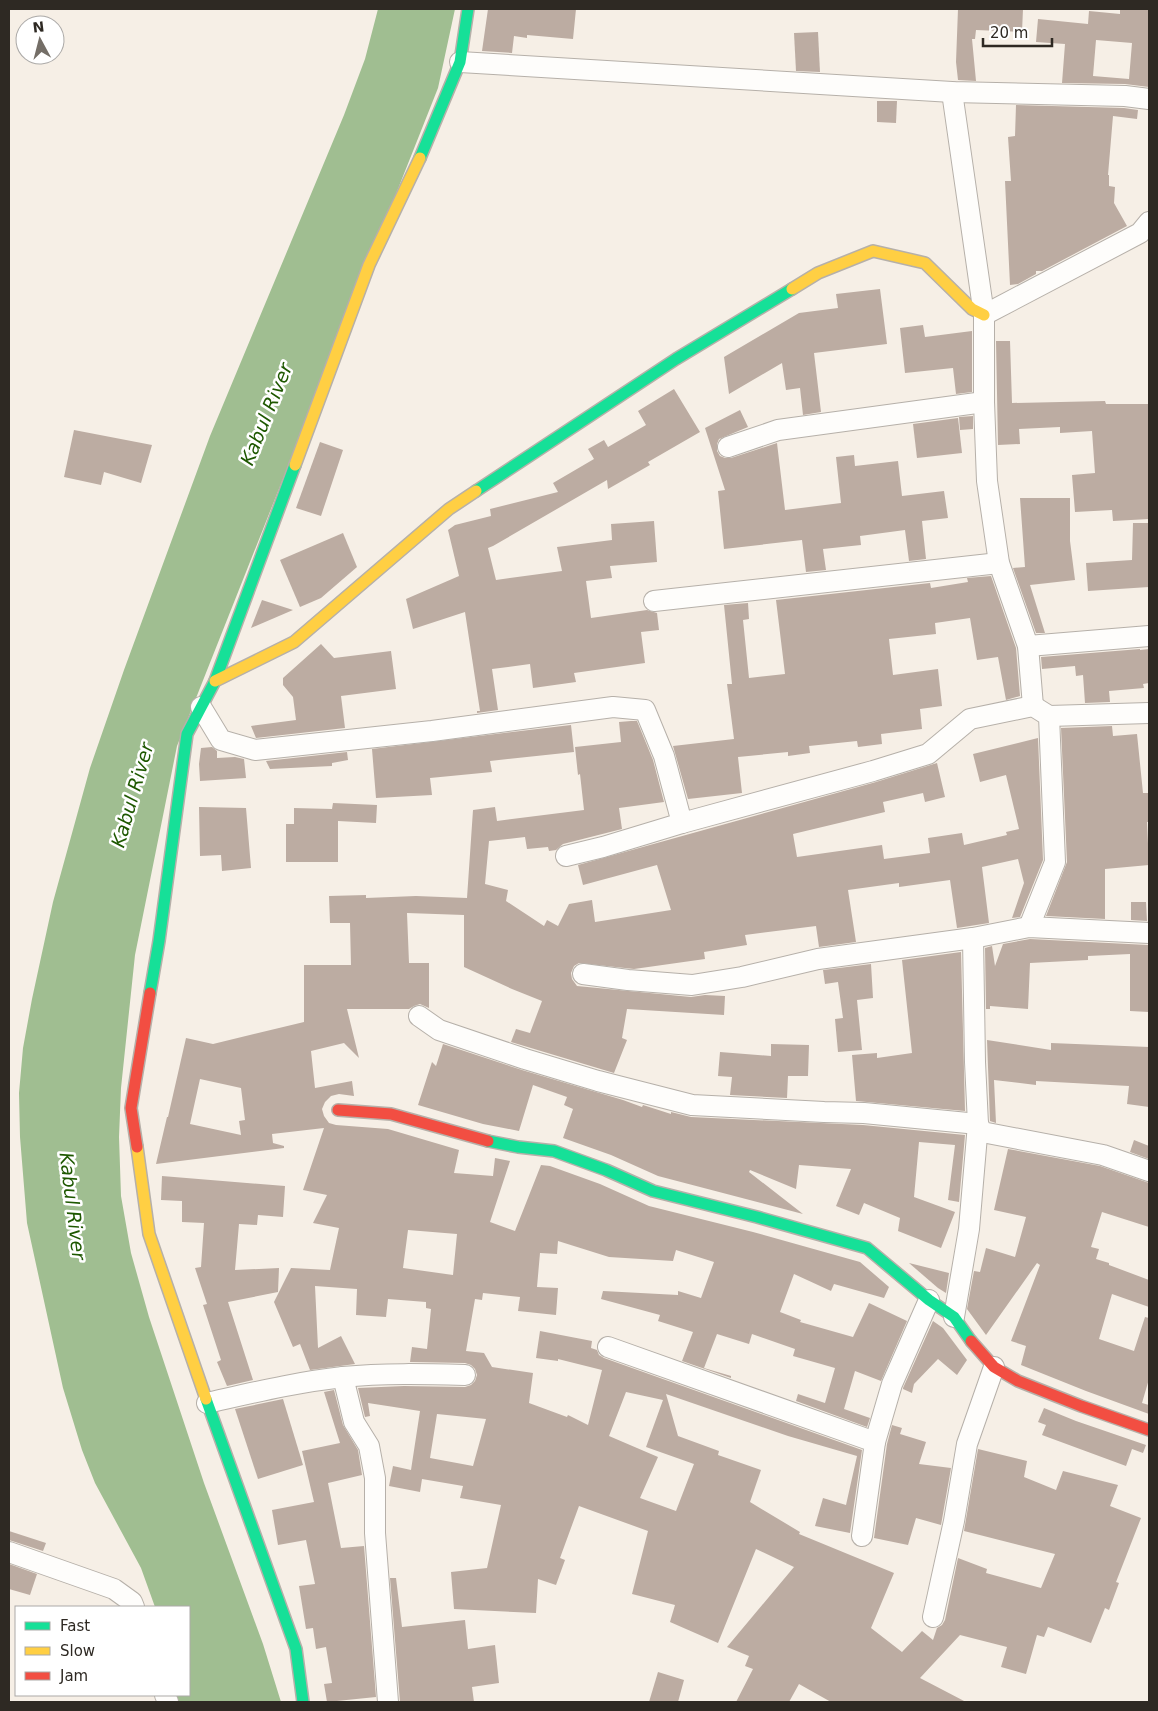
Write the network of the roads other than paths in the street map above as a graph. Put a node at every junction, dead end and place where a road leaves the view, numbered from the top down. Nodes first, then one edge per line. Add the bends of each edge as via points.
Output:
1 (468, 9) edge
2 (460, 62) junction
3 (952, 92) junction
4 (1149, 99) edge
5 (1146, 230) edge
6 (984, 315) junction
7 (984, 402) junction
8 (728, 447) dead end
9 (999, 564) junction
10 (654, 601) dead end
11 (1149, 636) edge
12 (1028, 646) junction
13 (215, 681) junction
14 (201, 707) junction
15 (1041, 711) junction
16 (1149, 713) edge
17 (682, 823) junction
18 (566, 856) dead end
19 (1029, 927) junction
20 (1149, 933) edge
21 (973, 938) junction
22 (583, 974) dead end
23 (419, 1016) dead end
24 (338, 1110) dead end
25 (978, 1124) junction
26 (1149, 1171) edge
27 (929, 1300) junction
28 (954, 1317) junction
29 (608, 1347) dead end
30 (994, 1367) junction
31 (465, 1375) dead end
32 (343, 1377) junction
33 (207, 1403) junction
34 (1149, 1430) edge
35 (875, 1442) junction
36 (862, 1536) dead end
37 (9, 1552) edge
38 (134, 1606) edge
39 (933, 1617) dead end
40 (303, 1702) edge
41 (388, 1702) edge

1 - 2 street
2 - 3 street
2 - 13 street via 431,134 369,265
3 - 4 street
3 - 6 street
5 - 6 street
6 - 7 street
6 - 13 street via 972,309 925,263 873,252 818,273 676,359 449,509 294,642
7 - 8 street via 778,430
7 - 9 street via 987,481
9 - 10 street
9 - 12 street
11 - 12 street
12 - 15 street
13 - 14 street
14 - 17 street via 221,740 255,750 614,707 645,710 664,756
14 - 33 street via 187,734 159,941 131,1108 149,1234
15 - 16 street
15 - 17 street via 970,719 928,754
15 - 19 street via 1055,862
17 - 18 street
19 - 20 street
19 - 21 street
21 - 22 street via 818,959 692,985
21 - 25 street
23 - 25 street via 439,1030 508,1053 598,1082 692,1106 864,1113
24 - 27 street via 391,1114 479,1139 554,1151 653,1191 757,1216 867,1248
25 - 26 street via 982,1132 1102,1156
25 - 28 street via 969,1229
27 - 28 street
27 - 35 street via 892,1384
28 - 30 street via 969,1340
29 - 35 street
30 - 34 street via 1018,1381
30 - 39 street via 966,1444 954,1521
31 - 32 street
32 - 33 street
32 - 41 street via 354,1422 369,1446 375,1478 375,1533
33 - 40 street via 296,1649
35 - 36 street
37 - 38 street via 114,1589

